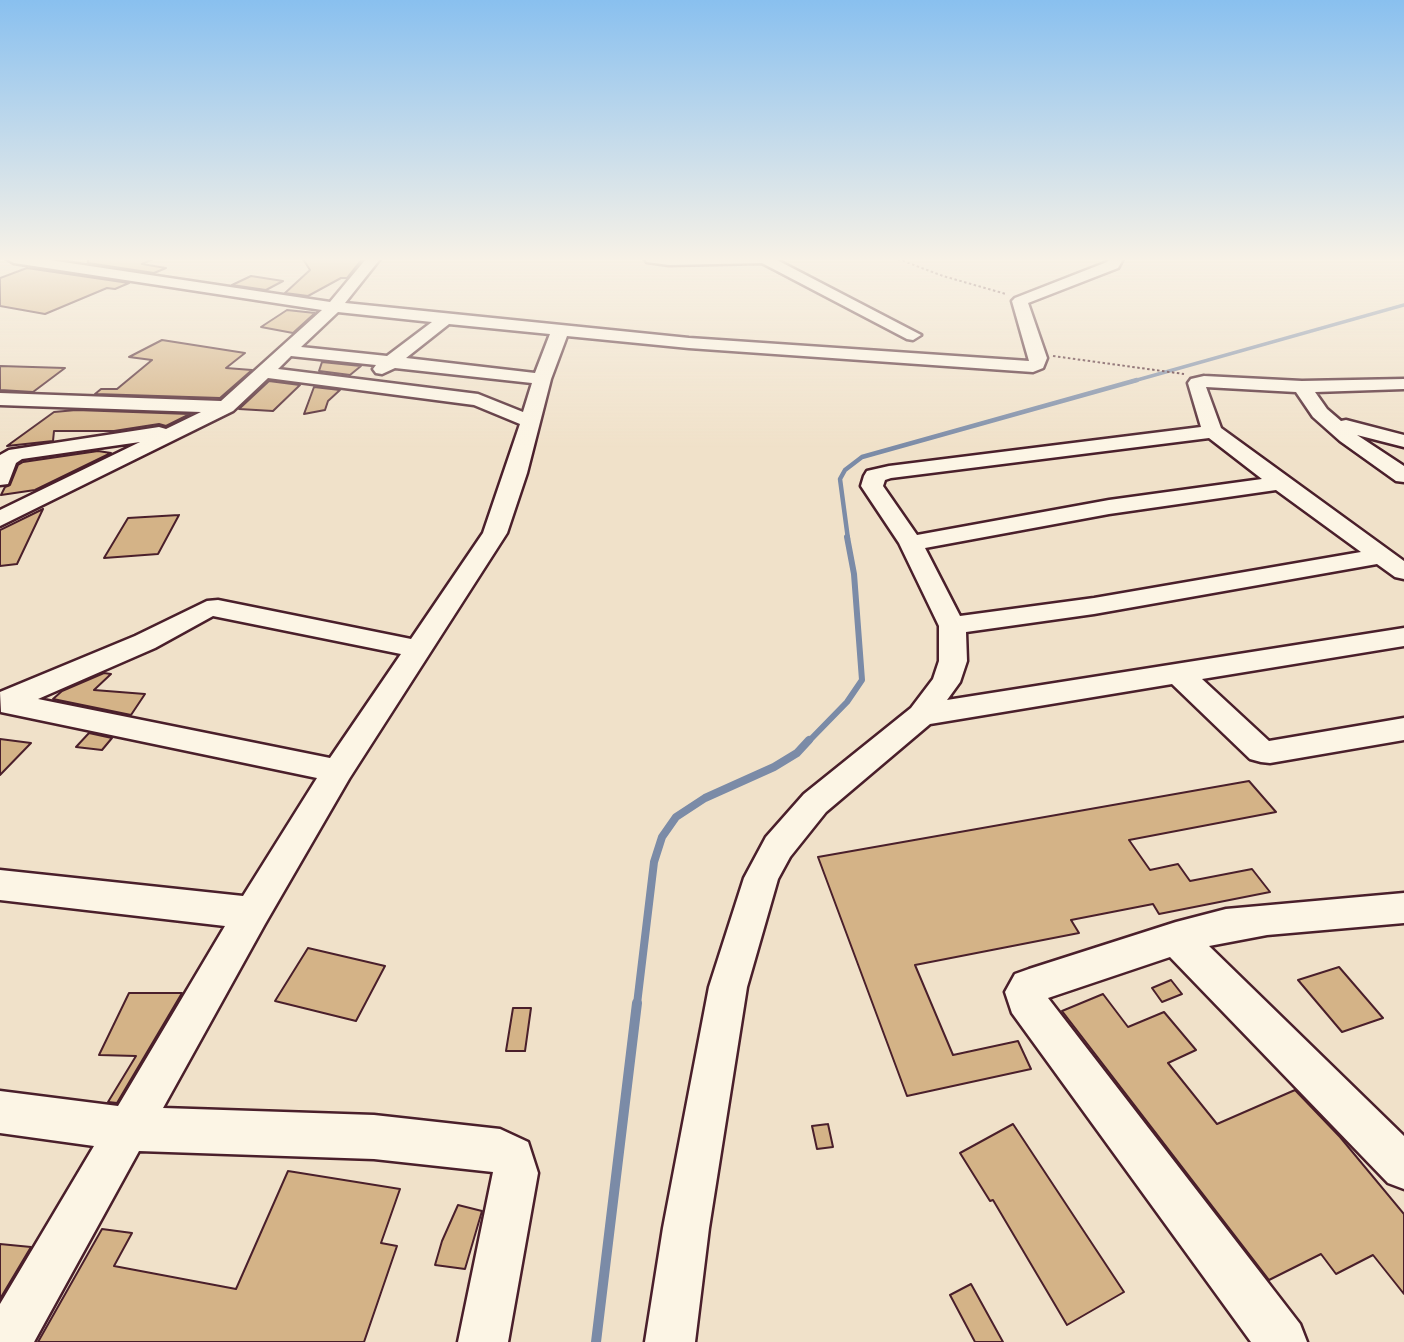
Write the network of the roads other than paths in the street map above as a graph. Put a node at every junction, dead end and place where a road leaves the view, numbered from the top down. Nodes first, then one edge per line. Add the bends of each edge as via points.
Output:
1 (317, 322) edge
2 (443, 322) edge
3 (471, 322) edge
4 (887, 322) edge
5 (1025, 322) edge
6 (560, 331) junction
7 (913, 335) dead end
8 (285, 350) junction
9 (389, 362) junction
10 (262, 372) junction
11 (542, 379) junction
12 (1404, 384) edge
13 (366, 385) junction
14 (1302, 387) junction
15 (0, 399) edge
16 (226, 407) junction
17 (1323, 416) junction
18 (531, 422) junction
19 (184, 429) junction
20 (1213, 431) junction
21 (1404, 442) edge
22 (1404, 476) edge
23 (0, 479) edge
24 (1280, 483) junction
25 (0, 519) edge
26 (911, 542) junction
27 (1381, 556) junction
28 (1404, 572) edge
29 (952, 626) junction
30 (1404, 637) edge
31 (419, 649) junction
32 (1178, 673) junction
33 (2, 702) edge
34 (922, 715) junction
35 (1404, 729) edge
36 (338, 771) junction
37 (0, 885) edge
38 (1404, 908) edge
39 (252, 913) junction
40 (1176, 938) junction
41 (0, 1112) edge
42 (129, 1129) junction
43 (1404, 1167) edge
44 (6, 1342) edge
45 (483, 1342) edge
46 (670, 1342) edge
47 (1282, 1342) edge

1 - 8 street
2 - 9 street
3 - 6 street
4 - 7 street
5 - 6 street via 1038,359 1037,364 1024,366
6 - 11 street
8 - 9 street
8 - 10 street
9 - 11 street
9 - 13 street
10 - 13 street
10 - 16 street
11 - 18 street
12 - 14 street
13 - 18 street via 478,400
14 - 17 street
14 - 20 street via 1212,380 1197,383
15 - 16 street
16 - 19 street
17 - 21 street
17 - 22 street
18 - 31 street via 495,533
19 - 23 street via 16,454 7,460
19 - 25 street
20 - 24 street
20 - 26 street via 875,477 872,486
24 - 26 street
24 - 27 street
26 - 29 street
27 - 28 street
27 - 29 street
29 - 34 street via 953,661 946,682
30 - 32 street
31 - 33 street via 207,609 145,642
31 - 36 street
32 - 34 street
32 - 35 street via 1261,751
33 - 36 street
34 - 46 street via 815,803 778,847 761,878 728,987
36 - 39 street
37 - 39 street
38 - 40 street via 1267,919
39 - 42 street
40 - 43 street
40 - 47 street via 1030,987 1024,992 1026,1000
41 - 42 street
42 - 44 street
42 - 45 street via 374,1137 500,1151 512,1158 516,1173

